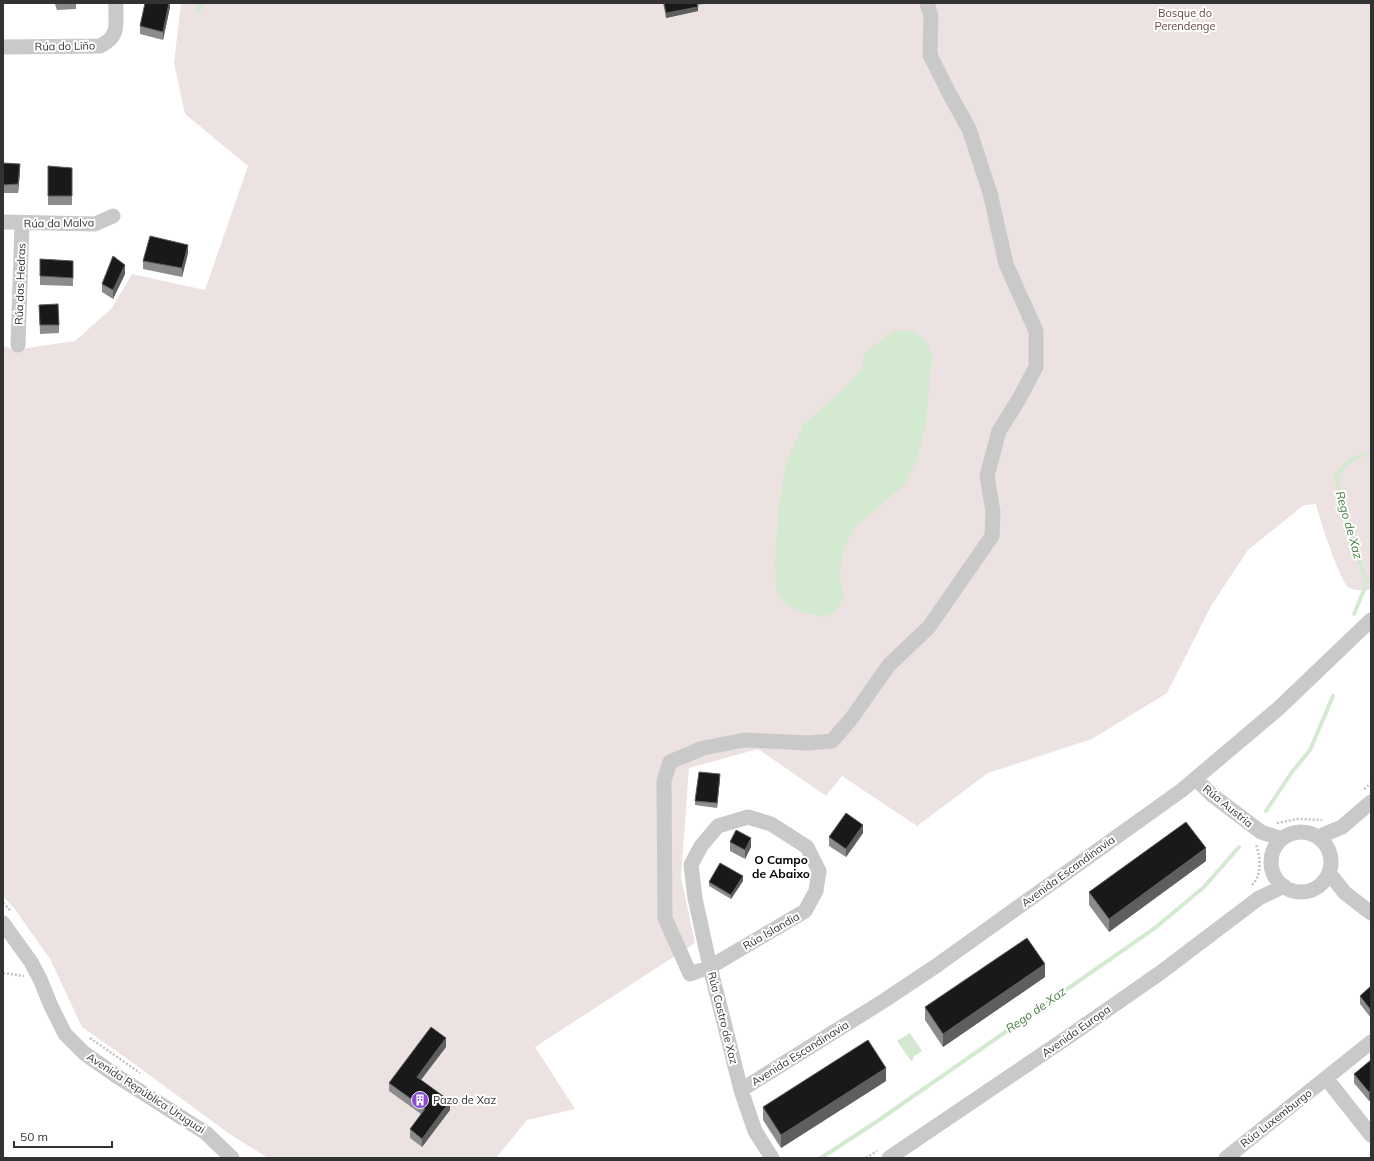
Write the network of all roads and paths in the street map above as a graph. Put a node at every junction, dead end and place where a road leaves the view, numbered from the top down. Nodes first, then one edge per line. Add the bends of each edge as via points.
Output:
1 (116, 3) edge
2 (927, 3) edge
3 (3, 47) edge
4 (113, 216) dead end
5 (3, 222) edge
6 (22, 223) junction
7 (18, 344) dead end
8 (1371, 620) edge
9 (1196, 779) junction
10 (1371, 783) edge
11 (1366, 797) edge
12 (1325, 820) dead end
13 (1275, 823) dead end
14 (1342, 827) junction
15 (1257, 837) junction
16 (1318, 837) junction
17 (1278, 845) junction
18 (1328, 850) junction
19 (1325, 879) junction
20 (1280, 881) junction
21 (1254, 893) junction
22 (1371, 913) edge
23 (3, 923) edge
24 (710, 967) junction
25 (1371, 1042) edge
26 (1326, 1078) junction
27 (741, 1090) junction
28 (1371, 1135) edge
29 (884, 1154) edge
30 (232, 1158) edge
31 (772, 1158) edge
32 (866, 1158) edge
33 (1226, 1158) edge

1 - 3 street, Rúa do Liño via 115,33 110,41 100,46
2 - 24 street, Rúa Islandia via 931,16 930,55 969,129 990,193 1006,264 1036,331 1036,367 998,431 987,476 994,512 992,536 929,627 890,665 832,741 808,743 745,740 703,748 670,762 664,781 665,918 690,974
4 - 6 street, Rúa da Malva via 95,224
5 - 6 street, Rúa da Malva
6 - 7 street, Rúa das Hedras
8 - 9 street, Avenida Escandinavia via 1284,703
9 - 15 street, Rúa Austria
9 - 27 street, Avenida Escandinavia via 936,966
10 - 11 path
11 - 14 street
12 - 13 path via 1298,819
14 - 16 street
14 - 18 street
15 - 17 street, Rúa Austria
15 - 21 path via 1259,866 1254,882
16 - 17 street via 1308,832 1291,833
16 - 18 street
17 - 20 street via 1271,857 1271,865
18 - 19 street via 1331,861
19 - 20 street via 1311,890 1299,891
19 - 22 street
20 - 21 street, Avenida Europa
21 - 29 street, Avenida Europa via 1160,972 1075,1032
23 - 30 street, Avenida República Uruguai via 31,962 65,1034 84,1053 118,1077 206,1133
24 - 24 street, Rúa Islandia via 695,898 691,865 701,846 718,826 748,817 772,824 807,847 819,871 816,891 805,911
24 - 27 street, Rúa Castro de Xaz
25 - 26 street, Rúa Luxemburgo
26 - 28 street
26 - 33 street, Rúa Luxemburgo
27 - 31 street, Rúa Castro de Xaz via 755,1131
29 - 32 path

